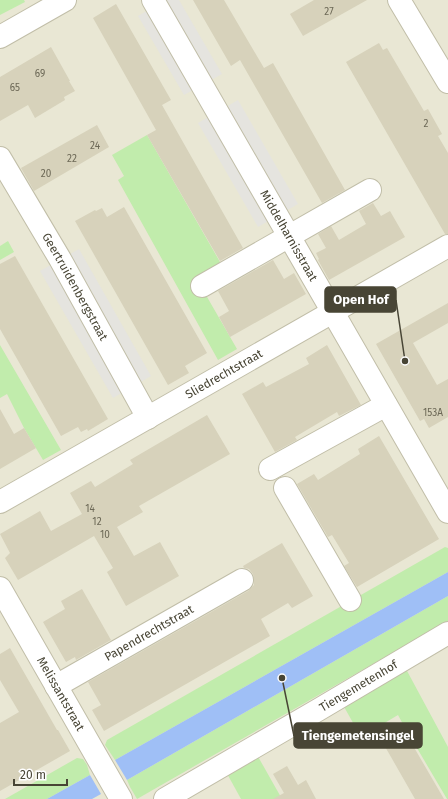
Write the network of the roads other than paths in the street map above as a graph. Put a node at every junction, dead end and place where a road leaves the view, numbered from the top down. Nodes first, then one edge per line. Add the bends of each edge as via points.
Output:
1 (65, 0) edge
2 (153, 0) edge
3 (399, 0) edge
4 (0, 37) edge
5 (448, 82) edge
6 (0, 158) edge
7 (370, 190) dead end
8 (289, 236) junction
9 (448, 246) edge
10 (202, 286) dead end
11 (333, 312) junction
12 (386, 405) junction
13 (148, 418) junction
14 (270, 469) dead end
15 (285, 488) dead end
16 (0, 502) edge
17 (448, 512) edge
18 (242, 580) dead end
19 (0, 588) edge
20 (350, 600) dead end
21 (448, 634) edge
22 (56, 686) junction
23 (121, 799) edge
24 (164, 799) edge

1 - 4 street
2 - 8 street, Middelharnisstraat
3 - 5 street
6 - 13 street, Geertruidenbergstraat via 60,259
7 - 8 street
8 - 10 street
8 - 11 street, Middelharnisstraat
9 - 11 street, Sliedrechtstraat
11 - 12 street, Middelharnisstraat
11 - 13 street, Sliedrechtstraat
12 - 14 street
12 - 17 street, Middelharnisstraat
13 - 16 street, Sliedrechtstraat
15 - 20 street
18 - 22 street, Papendrechtstraat
19 - 22 street, Melissantstraat
21 - 24 street, Tiengemetenhof
22 - 23 street, Melissantstraat

